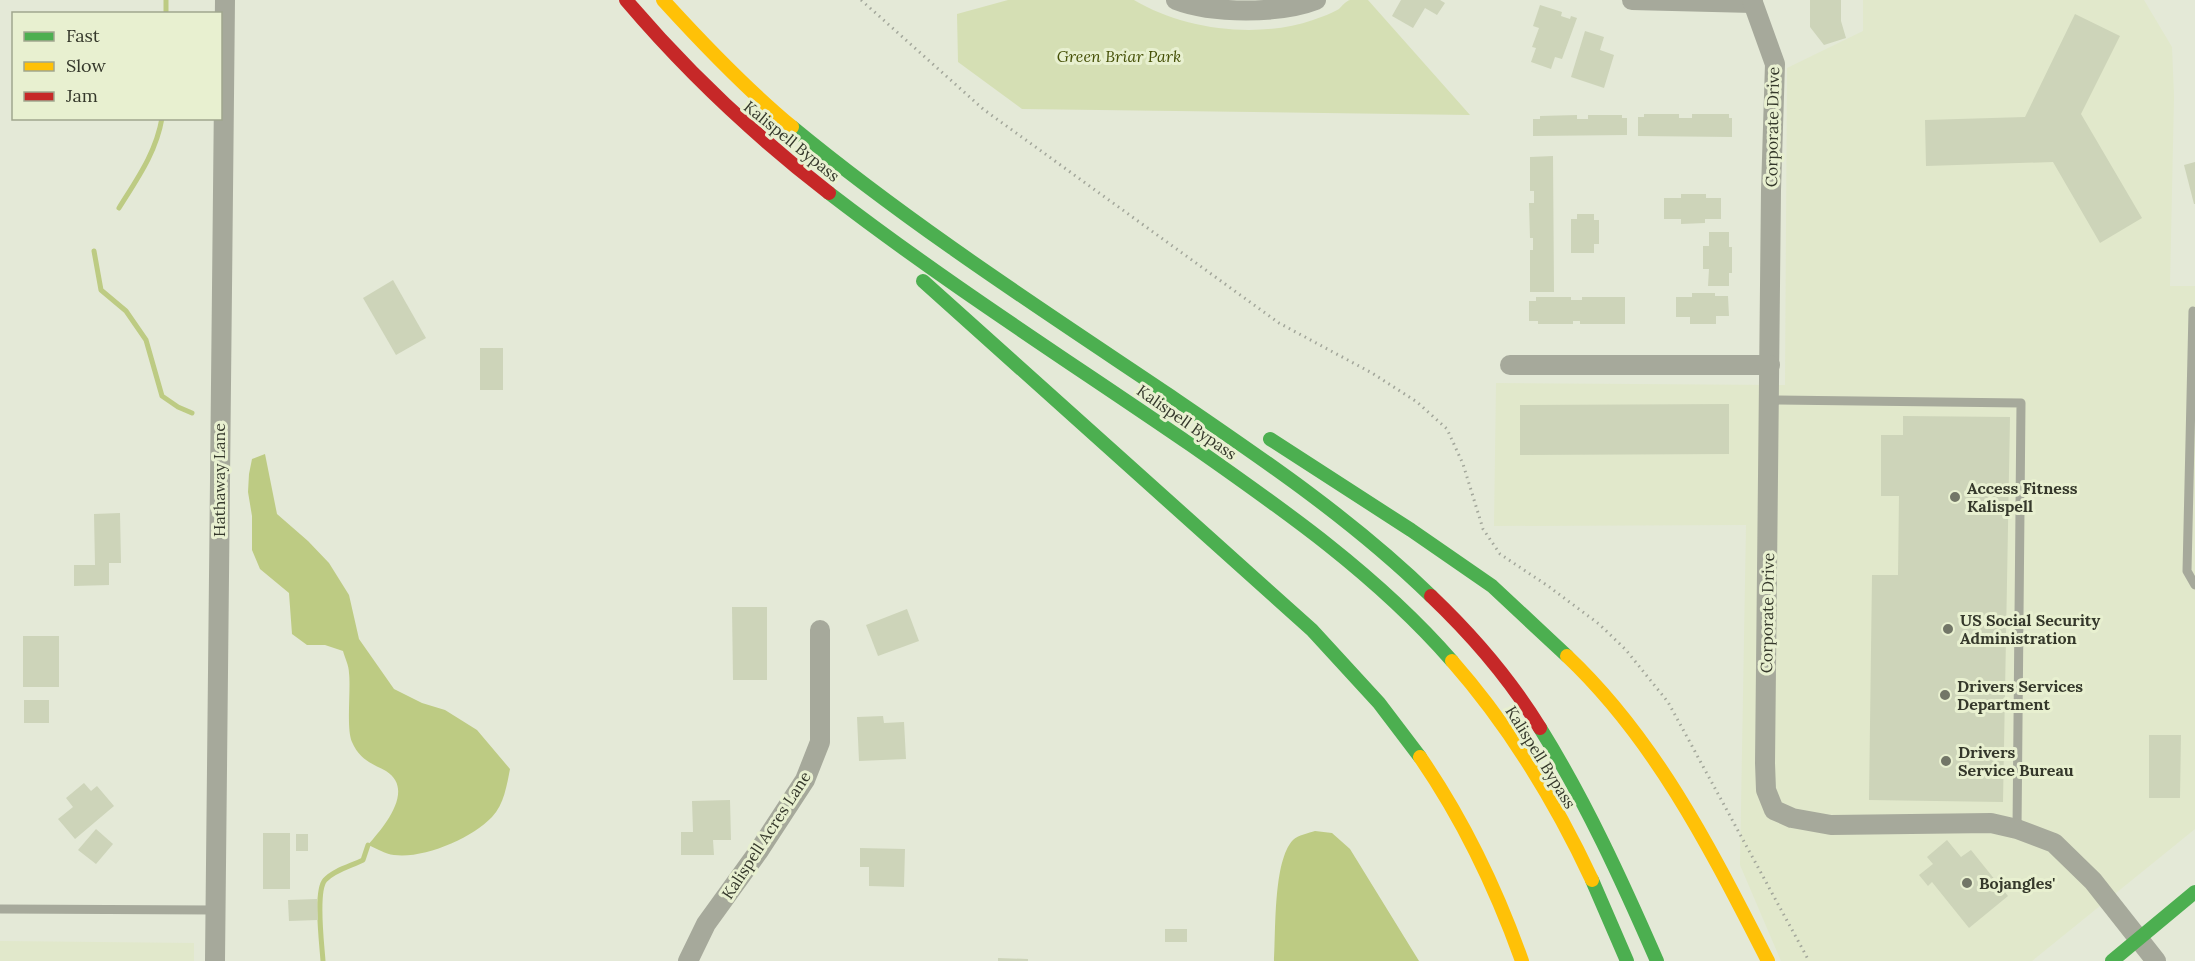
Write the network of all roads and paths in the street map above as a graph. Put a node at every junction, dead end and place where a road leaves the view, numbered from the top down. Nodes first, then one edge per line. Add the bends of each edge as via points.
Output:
1 (225, 0) edge
2 (626, 0) edge
3 (663, 0) edge
4 (861, 0) edge
5 (1176, 0) edge
6 (1316, 0) edge
7 (1632, 0) edge
8 (1752, 2) edge
9 (857, 213) junction
10 (2193, 311) dead end
11 (1051, 314) junction
12 (1125, 348) dead end
13 (1510, 365) dead end
14 (1770, 365) junction
15 (1769, 400) junction
16 (1257, 431) dead end
17 (2195, 585) edge
18 (820, 630) dead end
19 (2018, 829) junction
20 (2195, 892) edge
21 (0, 909) edge
22 (215, 910) junction
23 (2140, 939) junction
24 (215, 961) edge
25 (688, 961) edge
26 (1522, 961) edge
27 (1627, 961) edge
28 (1657, 961) edge
29 (1768, 961) edge
30 (1809, 961) edge
31 (2112, 961) edge
32 (2156, 961) edge

1 - 22 street, Hathaway Lane
2 - 9 highway, Kalispell Bypass via 704,88 780,155
3 - 11 highway, Kalispell Bypass via 717,60 809,142
4 - 30 path via 983,109 1279,322 1417,402 1447,429 1483,529 1500,554 1599,624 1668,702
5 - 6 street via 1209,9 1277,9
7 - 8 street, Corporate Drive
8 - 14 street, Corporate Drive via 1775,64
9 - 26 highway via 929,287 1304,623 1367,687 1425,763 1473,844
9 - 27 highway, Kalispell Bypass via 1295,518 1352,563 1402,610 1470,683 1524,756 1580,854
10 - 17 lane via 2187,571
11 - 12 highway
11 - 28 highway, Kalispell Bypass via 1283,473 1396,564 1458,623 1501,674 1560,757 1604,841
13 - 14 street
14 - 15 street, Corporate Drive
15 - 19 street, Corporate Drive via 1766,790 1774,810 1792,818 1831,825 1991,823
15 - 19 lane via 2021,403
16 - 29 highway via 1492,586 1575,664 1641,739 1668,780 1715,857
18 - 25 street, Kalispell Acres Lane via 820,742 806,780 706,924
19 - 23 street, Corporate Drive via 2054,843 2093,881
20 - 23 highway
21 - 22 lane
22 - 24 street, Hathaway Lane
23 - 31 highway
23 - 32 street, Corporate Drive

